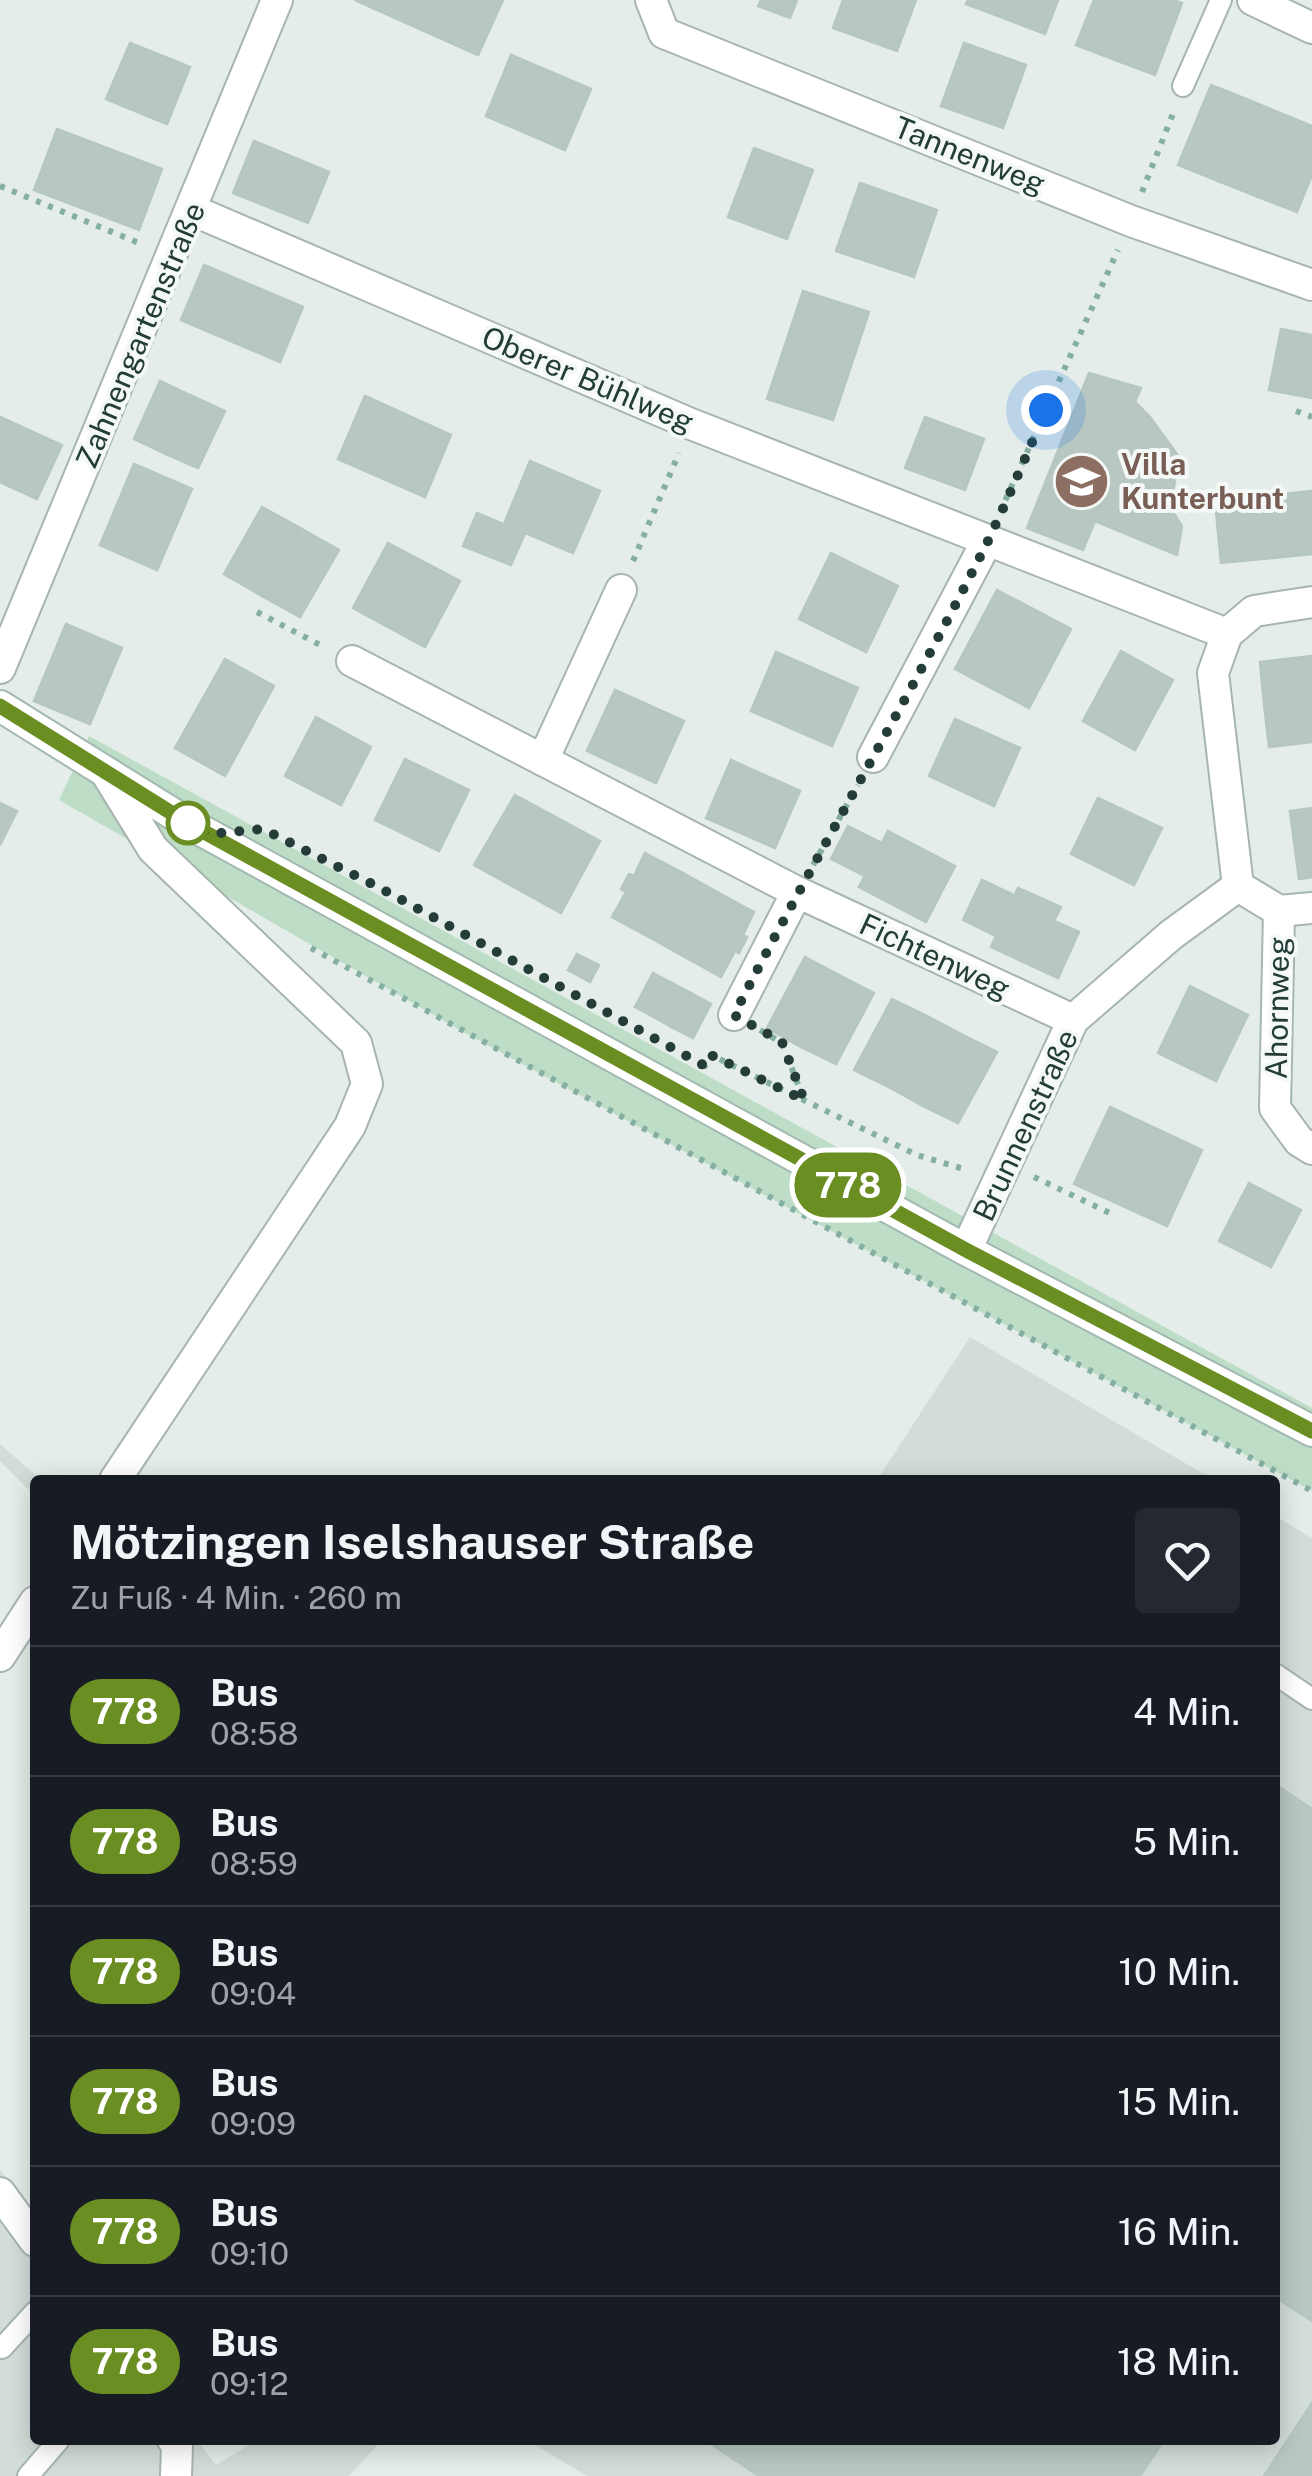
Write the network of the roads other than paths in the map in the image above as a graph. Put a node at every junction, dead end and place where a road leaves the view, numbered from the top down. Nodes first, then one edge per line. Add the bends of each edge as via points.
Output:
1 (277, 0) edge
2 (650, 0) edge
3 (1221, 0) edge
4 (1253, 0) edge
5 (1312, 28) edge
6 (1183, 86) road end
7 (192, 210) junction
8 (1312, 285) edge
9 (987, 542) junction
10 (621, 590) road end
11 (1312, 602) edge
12 (1227, 634) junction
13 (352, 661) road end
14 (0, 668) edge
15 (0, 706) edge
16 (873, 757) road end
17 (544, 760) junction
18 (108, 776) junction
19 (1238, 886) junction
20 (797, 892) junction
21 (1312, 908) edge
22 (1278, 911) junction
23 (734, 1015) road end
24 (1073, 1020) junction
25 (1312, 1149) edge
26 (966, 1250) junction
27 (1312, 1431) edge
28 (118, 1475) edge
29 (30, 1610) edge
30 (0, 1656) edge
31 (1280, 1677) edge
32 (1312, 1698) edge
33 (0, 2194) edge
34 (30, 2234) edge
35 (30, 2317) edge
36 (2, 2348) edge
37 (55, 2445) edge
38 (28, 2476) edge

1 - 7 street, Zahnengartenstraße
2 - 8 street, Tannenweg via 664,34 1131,221
3 - 6 lane
4 - 5 street
7 - 9 street, Oberer Bühlweg via 691,424
7 - 14 street, Zahnengartenstraße
9 - 12 street, Oberer Bühlweg
9 - 16 street
10 - 17 street
11 - 12 street via 1254,611
12 - 19 street via 1213,673
13 - 17 street, Fichtenweg
15 - 18 street
17 - 20 street, Fichtenweg
18 - 26 street
18 - 28 street via 153,849 356,1043 367,1084 350,1126
19 - 22 street
19 - 24 street, Brunnenstraße
20 - 23 street
20 - 24 street, Fichtenweg
21 - 22 street
22 - 25 street, Ahornweg via 1276,1108
24 - 26 street, Brunnenstraße
26 - 27 street
29 - 30 street
31 - 32 lane
33 - 34 street
35 - 36 lane
37 - 38 lane

